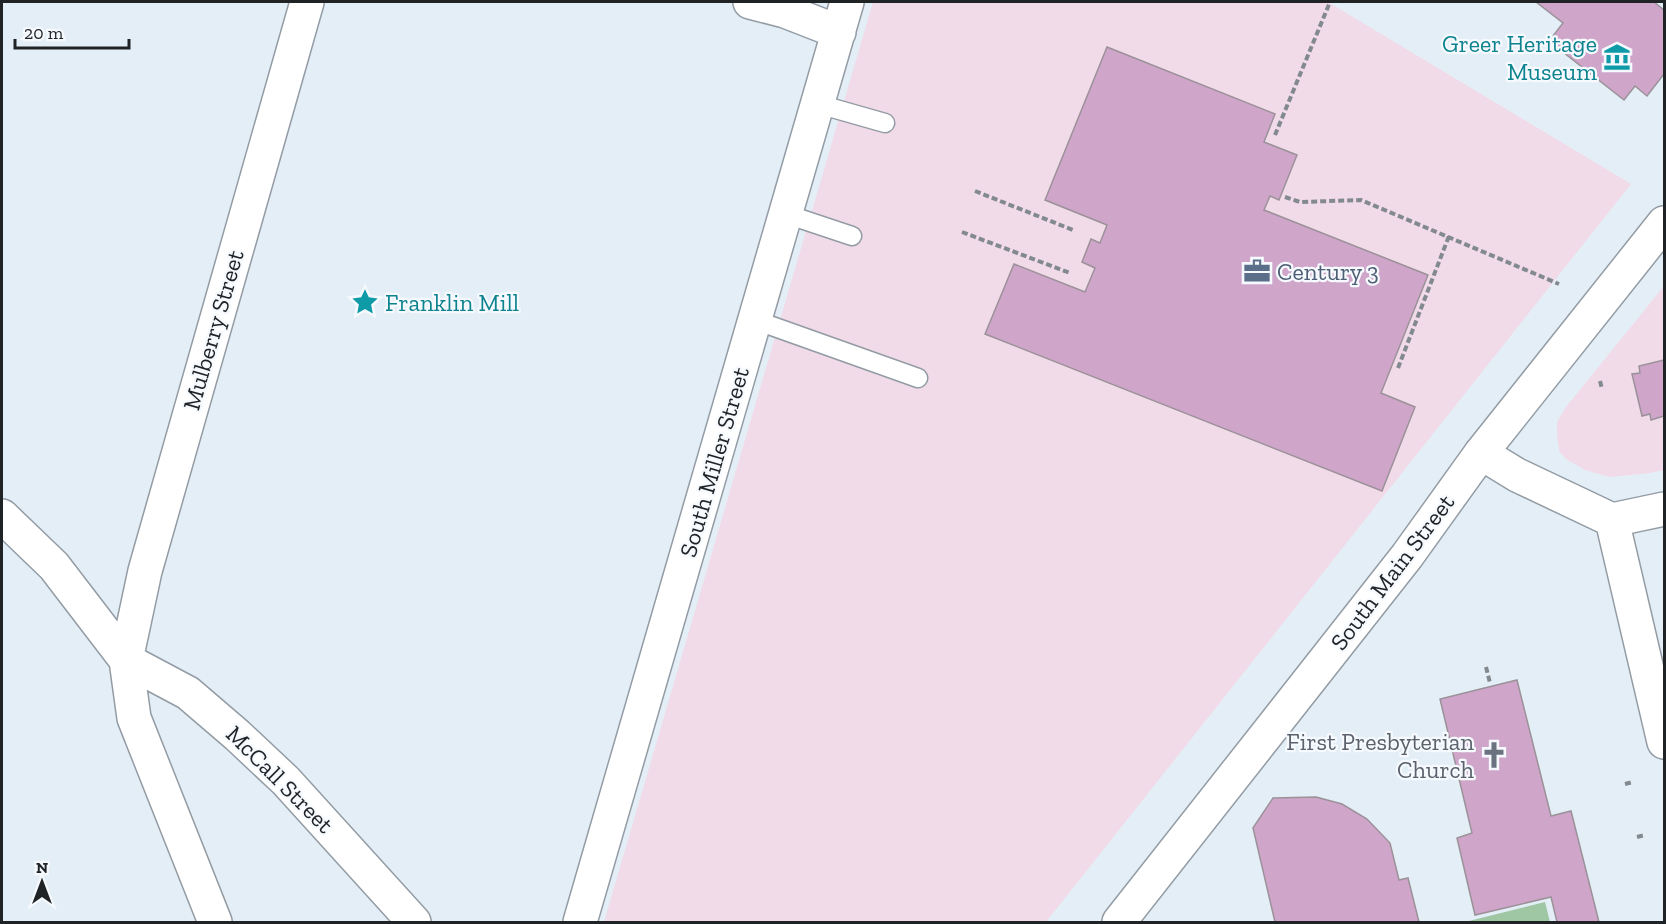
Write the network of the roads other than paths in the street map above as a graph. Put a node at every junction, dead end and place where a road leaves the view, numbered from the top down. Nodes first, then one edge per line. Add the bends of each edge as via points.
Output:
1 (307, 2) edge
2 (750, 2) edge
3 (843, 17) edge
4 (818, 104) junction
5 (885, 123) dead end
6 (786, 214) junction
7 (1665, 223) edge
8 (852, 237) dead end
9 (755, 320) junction
10 (918, 378) dead end
11 (1480, 453) junction
12 (1665, 508) edge
13 (2, 516) edge
14 (1612, 520) junction
15 (126, 660) junction
16 (1665, 742) edge
17 (215, 922) edge
18 (414, 922) edge
19 (580, 922) edge
20 (1119, 922) edge

1 - 15 street, Mulberry Street via 145,572
2 - 3 street via 785,11
3 - 4 street, South Miller Street
4 - 5 lane
4 - 6 street, South Miller Street
6 - 8 lane
6 - 9 street, South Miller Street
7 - 11 street, South Main Street
9 - 10 lane
9 - 19 street, South Miller Street
11 - 14 street via 1517,476
11 - 20 street, South Main Street via 1407,556
12 - 14 street
13 - 15 street, McCall Street via 54,566
14 - 16 street
15 - 17 street, McCall Street via 134,718
15 - 18 street, McCall Street via 188,693 237,735 286,781

